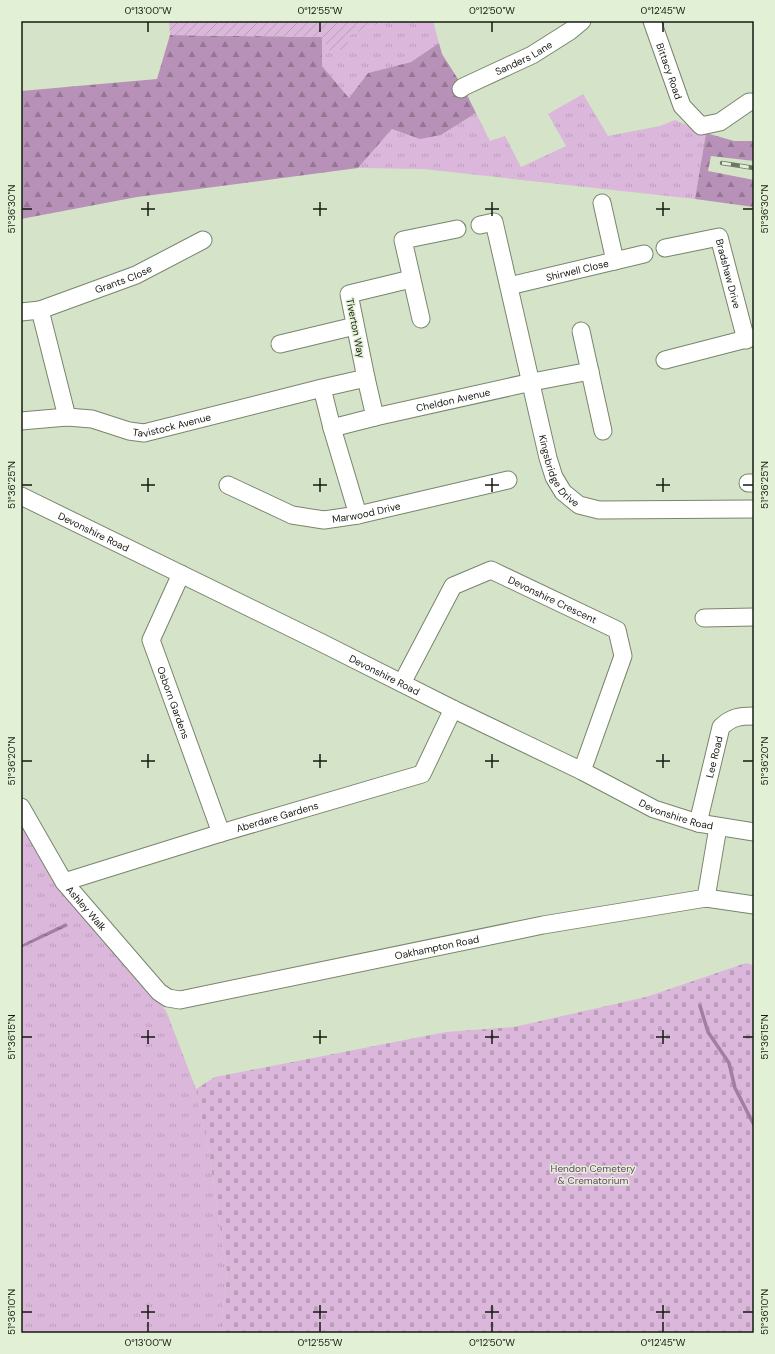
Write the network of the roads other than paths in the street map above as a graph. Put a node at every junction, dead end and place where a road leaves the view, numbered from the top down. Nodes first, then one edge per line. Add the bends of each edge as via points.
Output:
1 (652, 21) edge
2 (570, 24) edge
3 (461, 89) dead end
4 (754, 102) edge
5 (602, 204) dead end
6 (480, 224) dead end
7 (457, 229) dead end
8 (203, 240) dead end
9 (666, 248) dead end
10 (644, 254) dead end
11 (614, 261) junction
12 (411, 279) junction
13 (509, 286) junction
14 (40, 310) junction
15 (21, 312) edge
16 (421, 319) dead end
17 (355, 326) junction
18 (581, 331) dead end
19 (750, 338) edge
20 (280, 344) dead end
21 (665, 360) dead end
22 (590, 371) junction
23 (366, 378) junction
24 (532, 382) junction
25 (322, 388) junction
26 (66, 417) junction
27 (375, 417) junction
28 (21, 421) edge
29 (332, 428) junction
30 (603, 431) dead end
31 (508, 480) dead end
32 (228, 485) dead end
33 (21, 496) edge
34 (754, 509) edge
35 (358, 515) junction
36 (181, 574) junction
37 (754, 617) edge
38 (704, 618) dead end
39 (402, 683) junction
40 (453, 709) junction
41 (754, 716) edge
42 (582, 770) junction
43 (21, 807) edge
44 (698, 823) junction
45 (718, 827) junction
46 (754, 832) edge
47 (221, 833) junction
48 (64, 882) junction
49 (706, 898) junction
50 (754, 905) edge
51 (168, 998) joint

1 - 4 street, Bittacy Road via 682,106 702,126 720,122 749,102
2 - 3 street, Sanders Lane via 532,55
5 - 11 street
6 - 13 street, Kingsbridge Drive via 494,222
7 - 12 street via 403,240
8 - 14 street, Grants Close via 136,275
9 - 19 street, Bradshaw Drive via 719,237
10 - 11 street, Shirwell Close
11 - 13 street, Shirwell Close
12 - 16 street
12 - 17 street, Tiverton Way via 349,294
13 - 24 street, Kingsbridge Drive
14 - 15 street, Grants Close
14 - 26 street
17 - 20 street
17 - 23 street, Tiverton Way
18 - 22 street
19 - 21 street
22 - 24 street, Cheldon Avenue
22 - 30 street
23 - 25 street, Tavistock Avenue
23 - 27 street, Tiverton Way
24 - 27 street, Cheldon Avenue
24 - 34 street, Kingsbridge Drive via 554,477 564,492 579,505 599,510
25 - 26 street, Tavistock Avenue via 144,434 92,419
25 - 29 street
26 - 28 street, Tavistock Avenue
27 - 29 street, Cheldon Avenue
29 - 35 street
31 - 35 street, Marwood Drive
32 - 35 street, Marwood Drive via 292,516 324,520
33 - 36 street, Devonshire Road
36 - 39 street, Devonshire Road
36 - 47 street, Osborn Gardens via 151,640
37 - 38 street
39 - 40 street, Devonshire Road
39 - 42 street, Devonshire Crescent via 453,586 491,570 617,630 623,656
40 - 42 street, Devonshire Road
40 - 47 street, Aberdare Gardens via 422,774
41 - 44 street, Lee Road via 740,716 728,720 720,727
42 - 44 street, Devonshire Road via 654,809
43 - 48 street, Ashley Walk
44 - 45 street, Devonshire Road
45 - 46 street, Devonshire Road
45 - 49 street
47 - 48 street, Aberdare Gardens
48 - 51 street, Ashley Walk via 159,992
49 - 50 street, Oakhampton Road
49 - 51 street, Oakhampton Road via 543,925 180,1000

